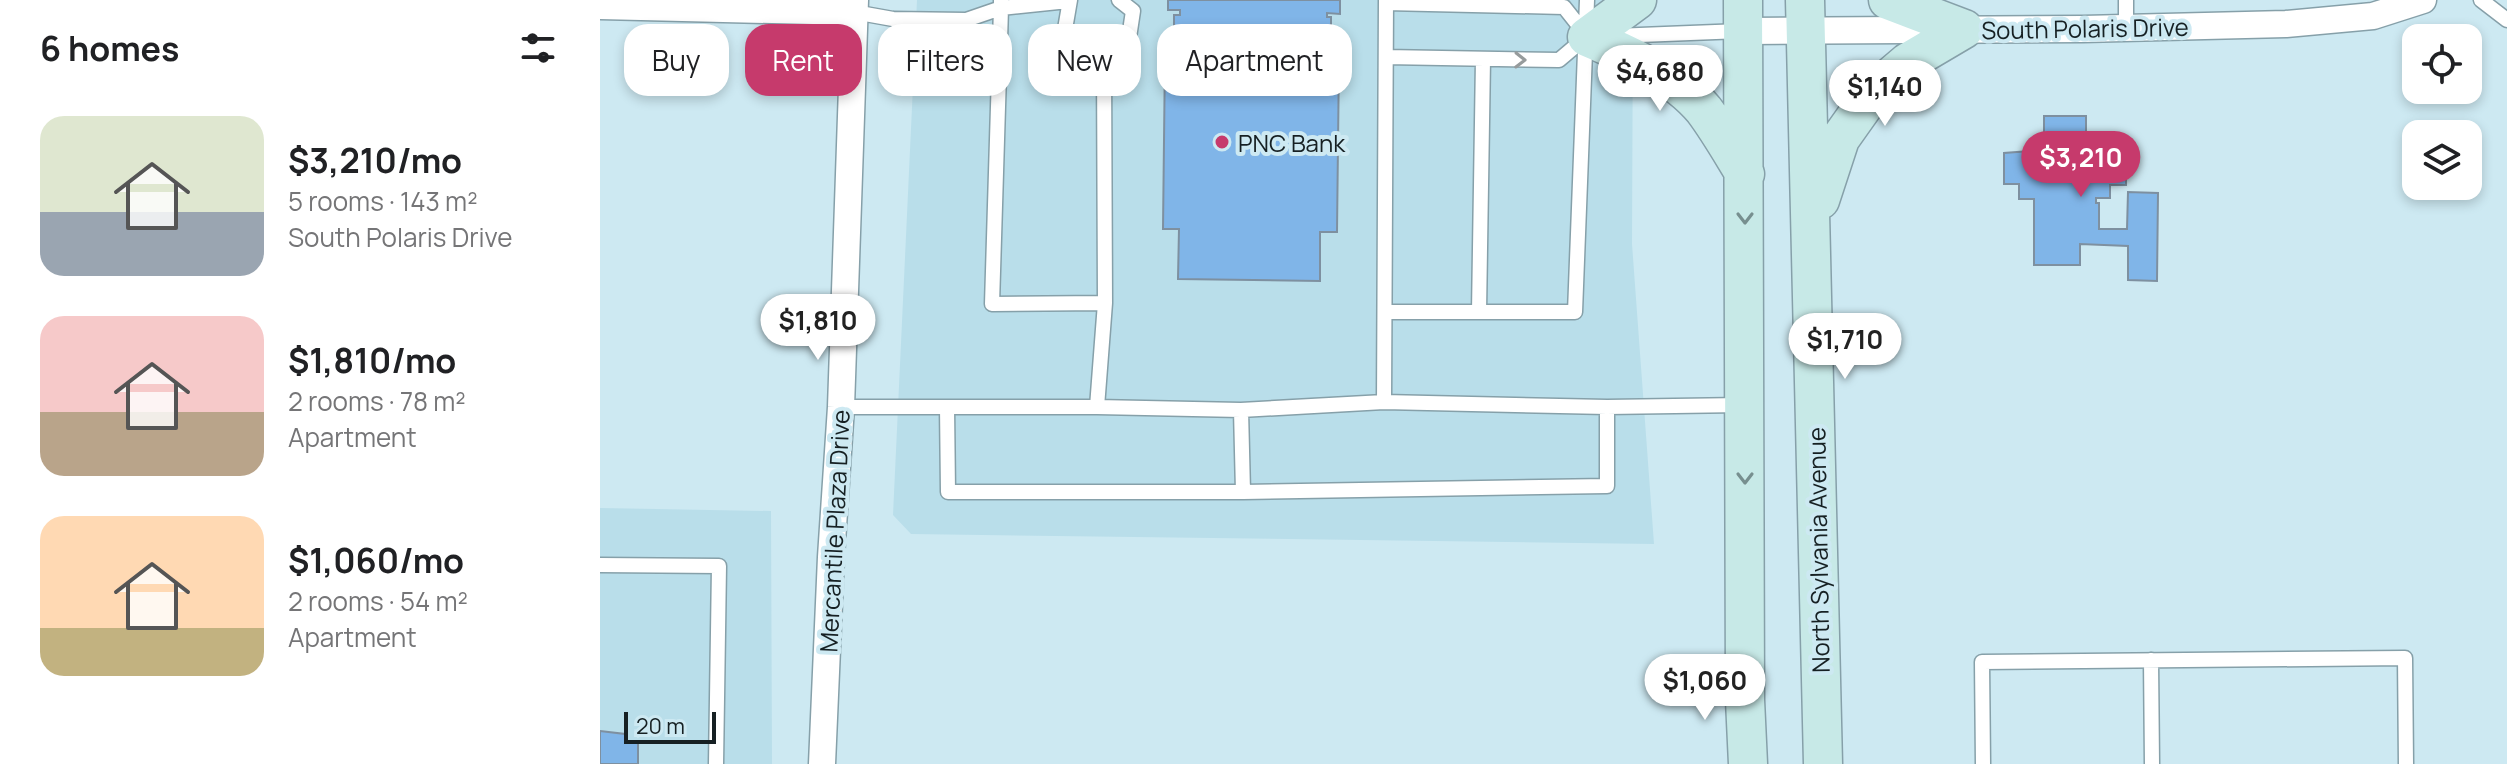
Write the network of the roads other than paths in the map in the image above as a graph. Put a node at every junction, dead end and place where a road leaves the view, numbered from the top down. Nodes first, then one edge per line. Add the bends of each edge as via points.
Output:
1 (1119, 0) edge
2 (1637, 0) edge
3 (1888, 0) edge
4 (2126, 0) edge
5 (2423, 0) edge
6 (2481, 0) edge
7 (1069, 1) edge
8 (1386, 2) edge
9 (1475, 2) edge
10 (1001, 4) edge
11 (600, 6) edge
12 (854, 6) edge
13 (1805, 15) edge
14 (1744, 16) edge
15 (1587, 18) edge
16 (2507, 20) edge
17 (1066, 24) edge
18 (1131, 24) edge
19 (2126, 28) junction
20 (1964, 29) junction
21 (1386, 57) junction
22 (1483, 59) junction
23 (1104, 96) edge
24 (1745, 174) junction
25 (1810, 229) junction
26 (1105, 303) junction
27 (1385, 312) junction
28 (1479, 312) junction
29 (1384, 402) junction
30 (1745, 405) junction
31 (841, 407) junction
32 (947, 407) junction
33 (1097, 407) junction
34 (1607, 407) junction
35 (1241, 410) junction
36 (1243, 492) junction
37 (600, 565) edge
38 (2151, 660) junction
39 (1745, 700) junction
40 (1826, 759) edge
41 (716, 764) edge
42 (822, 764) edge
43 (1723, 764) edge
44 (1748, 764) edge
45 (1983, 764) edge
46 (2152, 764) edge
47 (2406, 764) edge

1 - 18 lane via 1133,11
2 - 15 main road
3 - 20 main road
4 - 19 lane
5 - 19 street, South Polaris Drive via 2373,16
6 - 16 lane
7 - 10 lane
7 - 17 lane
8 - 9 lane
8 - 21 lane
9 - 15 lane via 1564,7
10 - 12 lane via 966,20 893,19
10 - 26 lane via 992,304
11 - 12 street
12 - 31 street, Mercantile Plaza Drive
13 - 14 street, South Polaris Drive
13 - 20 street, South Polaris Drive
13 - 25 main road, North Sylvania Avenue
14 - 15 lane
14 - 24 main road
22 -> 15 lane via 1559,60
15 - 24 main road via 1623,53 1672,81 1703,109
15 - 28 lane via 1575,312
19 - 20 street, South Polaris Drive
20 - 25 main road via 1908,62 1874,91 1840,139
21 - 22 lane
21 - 27 lane
22 - 28 lane
23 - 26 lane
24 -> 30 main road
25 - 40 main road, North Sylvania Avenue
26 - 33 lane
27 - 28 lane
27 - 29 lane
29 - 34 lane
29 - 35 lane
30 - 34 lane
30 -> 39 main road
31 - 32 lane
31 - 42 street, Mercantile Plaza Drive
32 - 33 lane
32 - 36 lane via 948,492
33 - 35 lane
34 - 36 lane via 1607,486
35 - 36 lane
37 - 41 lane via 719,566
38 - 45 lane via 1982,662
38 - 46 lane
38 - 47 lane via 2405,658
39 - 43 main road
39 - 44 main road

